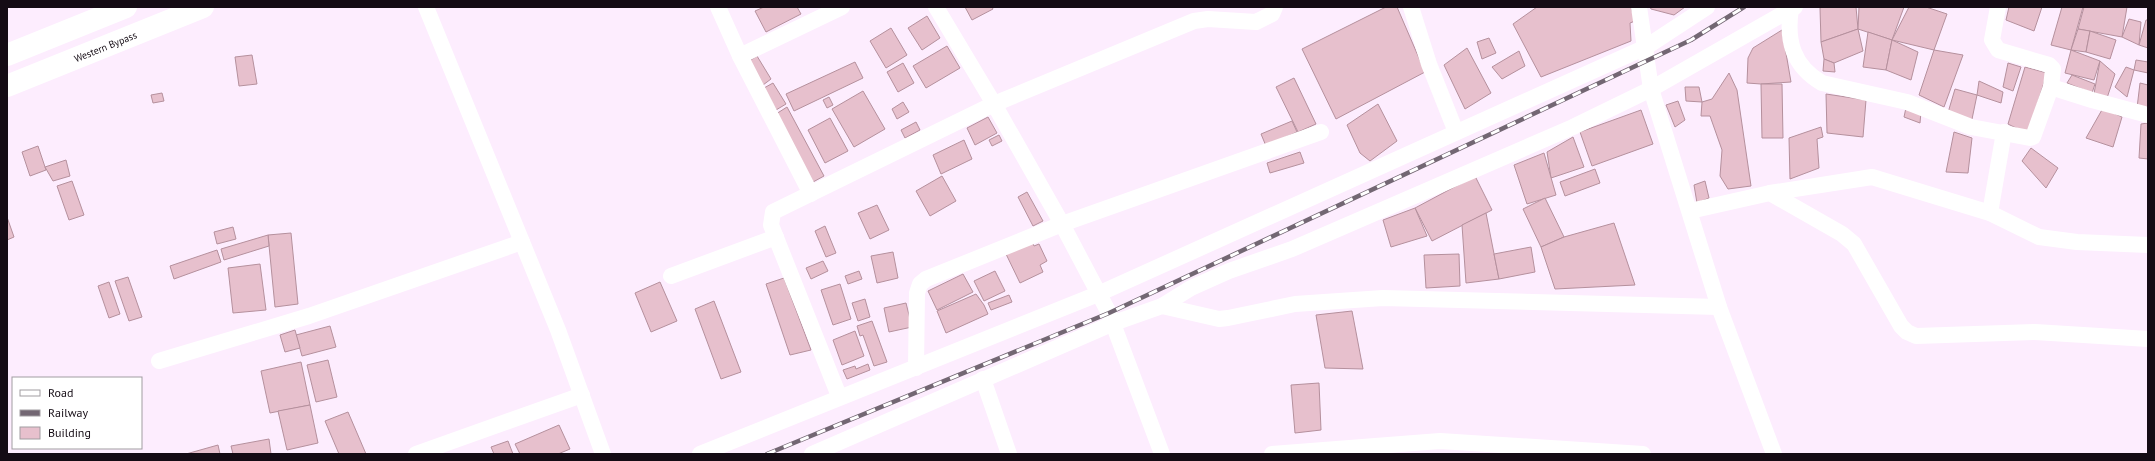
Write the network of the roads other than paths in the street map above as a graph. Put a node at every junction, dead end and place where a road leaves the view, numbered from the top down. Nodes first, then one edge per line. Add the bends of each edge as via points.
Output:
1 (126, 7) edge
2 (203, 7) edge
3 (426, 7) edge
4 (718, 7) edge
5 (842, 7) edge
6 (936, 7) edge
7 (1275, 7) edge
8 (1410, 7) edge
9 (1639, 7) edge
10 (1707, 7) edge
11 (1998, 7) edge
12 (1793, 8) edge
13 (1646, 47) junction
14 (16, 51) edge
15 (740, 56) junction
16 (36, 74) junction
17 (7, 86) edge
18 (2050, 87) junction
19 (1651, 89) junction
20 (994, 104) junction
21 (2148, 115) edge
22 (1321, 132) dead end
23 (1456, 132) junction
24 (2004, 132) junction
25 (811, 194) junction
26 (1770, 194) junction
27 (1690, 211) junction
28 (1990, 213) junction
29 (1062, 224) junction
30 (776, 237) junction
31 (522, 242) junction
32 (2148, 245) edge
33 (671, 276) dead end
34 (1098, 294) junction
35 (1162, 306) junction
36 (1719, 307) junction
37 (1114, 323) junction
38 (2148, 339) edge
39 (159, 361) dead end
40 (916, 368) junction
41 (983, 380) junction
42 (582, 395) junction
43 (839, 396) junction
44 (416, 454) edge
45 (603, 454) edge
46 (700, 454) edge
47 (812, 454) edge
48 (1009, 454) edge
49 (1162, 454) edge
50 (1272, 454) edge
51 (1643, 454) edge
52 (1774, 454) edge

1 - 14 main road
2 - 16 main road, Western Bypass
3 - 31 street
4 - 15 street
5 - 15 street
6 - 20 street
7 - 20 street via 1272,14 1256,22 1208,19 1194,21
8 - 23 street
9 - 13 street
10 - 13 street
11 - 18 street via 1992,40 1995,46 1998,50 2049,65 2054,74
12 - 19 street
12 - 24 street via 1788,29 1792,47 1811,77 1822,83 1863,90 1907,102 1971,127
13 - 19 street
13 - 23 street
14 - 16 main road
15 - 25 street
16 - 17 main road, Western Bypass
18 - 21 street
18 - 24 street via 2033,136 2027,139
19 - 27 street
19 - 35 street via 1573,127 1292,249 1229,271 1191,288
20 - 25 street
20 - 29 street
22 - 29 street
23 - 34 street
24 - 28 street
25 - 30 street via 773,212 771,225
26 - 27 street
26 - 28 street via 1872,177
26 - 38 street via 1842,234 1854,244 1901,326 1916,336 2035,332
27 - 36 street
28 - 32 street via 2039,237 2077,242
29 - 34 street
29 - 40 street via 926,279 920,284 917,294
30 - 33 street
30 - 43 street
31 - 39 street via 309,316
31 - 42 street
34 - 37 street
34 - 40 street
35 - 36 street via 1219,318 1295,304 1383,298
35 - 37 street
36 - 52 street
37 - 41 street
37 - 49 street
40 - 43 street
41 - 47 street
41 - 48 street
42 - 44 street
42 - 45 street
43 - 46 street
50 - 51 street via 1440,441

